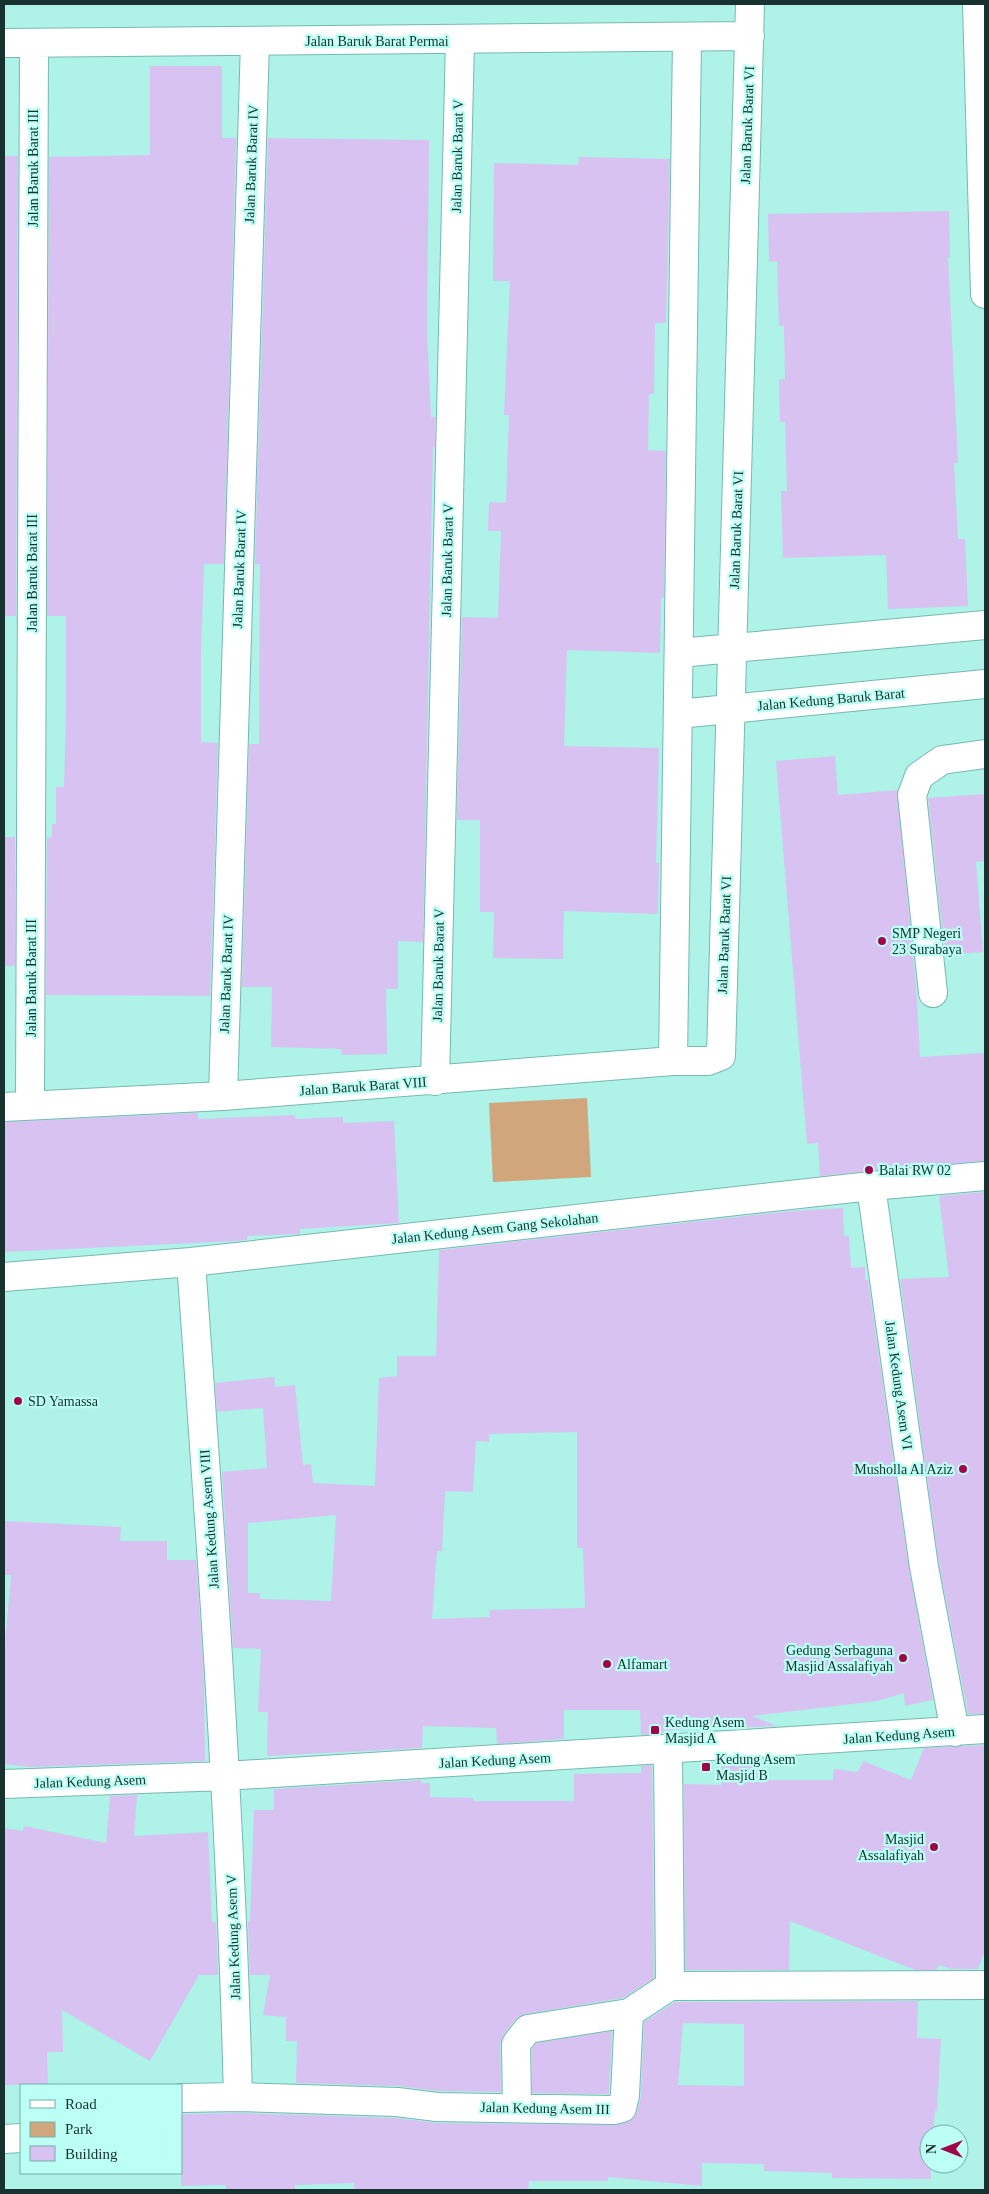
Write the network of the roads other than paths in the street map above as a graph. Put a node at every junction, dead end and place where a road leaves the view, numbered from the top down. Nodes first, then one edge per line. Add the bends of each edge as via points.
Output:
1 (750, 4) edge
2 (977, 4) edge
3 (750, 36) junction
4 (687, 38) junction
5 (460, 40) junction
6 (255, 42) junction
7 (4, 43) edge
8 (34, 43) junction
9 (985, 294) edge
10 (985, 625) edge
11 (732, 647) junction
12 (679, 653) junction
13 (985, 684) edge
14 (730, 708) junction
15 (678, 714) junction
16 (985, 754) edge
17 (933, 993) dead end
18 (721, 1056) joint
19 (673, 1061) junction
20 (435, 1081) junction
21 (223, 1096) junction
22 (17, 1106) edge
23 (985, 1176) edge
24 (871, 1186) junction
25 (191, 1262) junction
26 (4, 1277) edge
27 (985, 1730) edge
28 (955, 1732) junction
29 (668, 1750) junction
30 (225, 1776) junction
31 (4, 1784) edge
32 (985, 1985) edge
33 (670, 1986) junction
34 (629, 2014) junction
35 (238, 2097) junction
36 (182, 2098) edge
37 (517, 2108) junction
38 (20, 2138) edge
39 (4, 2140) edge

1 - 3 street, Jalan Baruk Barat VI
2 - 9 street
3 - 4 street, Jalan Baruk Barat Permai
3 - 11 street, Jalan Baruk Barat VI
4 - 5 street, Jalan Baruk Barat Permai
4 - 12 street
5 - 6 street, Jalan Baruk Barat Permai
5 - 20 street, Jalan Baruk Barat V
6 - 8 street, Jalan Baruk Barat Permai
6 - 21 street, Jalan Baruk Barat IV
7 - 8 street, Jalan Baruk Barat Permai
8 - 22 street, Jalan Baruk Barat III
10 - 11 street
11 - 12 street
11 - 14 street, Jalan Baruk Barat VI
12 - 15 street
13 - 14 street, Jalan Kedung Baruk Barat
14 - 15 street, Jalan Kedung Baruk Barat
14 - 18 street, Jalan Baruk Barat VI
15 - 19 street
16 - 17 street via 942,760 919,776 912,795
18 - 19 street, Jalan Baruk Barat VIII via 708,1061
19 - 20 street, Jalan Baruk Barat VIII
20 - 21 street, Jalan Baruk Barat VIII
21 - 22 street, Jalan Baruk Barat VIII
23 - 24 street, Jalan Kedung Asem Gang Sekolahan
24 - 25 street, Jalan Kedung Asem Gang Sekolahan
24 - 28 street, Jalan Kedung Asem VI via 924,1567
25 - 26 street, Jalan Kedung Asem Gang Sekolahan
25 - 30 street, Jalan Kedung Asem VIII
27 - 28 street, Jalan Kedung Asem
28 - 29 street, Jalan Kedung Asem
29 - 30 street, Jalan Kedung Asem
29 - 33 street
30 - 31 street, Jalan Kedung Asem
30 - 35 street, Jalan Kedung Asem V via 234,1931
32 - 33 street
33 - 34 street
34 - 37 street via 528,2029 516,2044
34 - 37 street, Jalan Kedung Asem III via 622,2108
35 - 36 street, Jalan Kedung Asem III
35 - 37 street, Jalan Kedung Asem III
38 - 39 street

